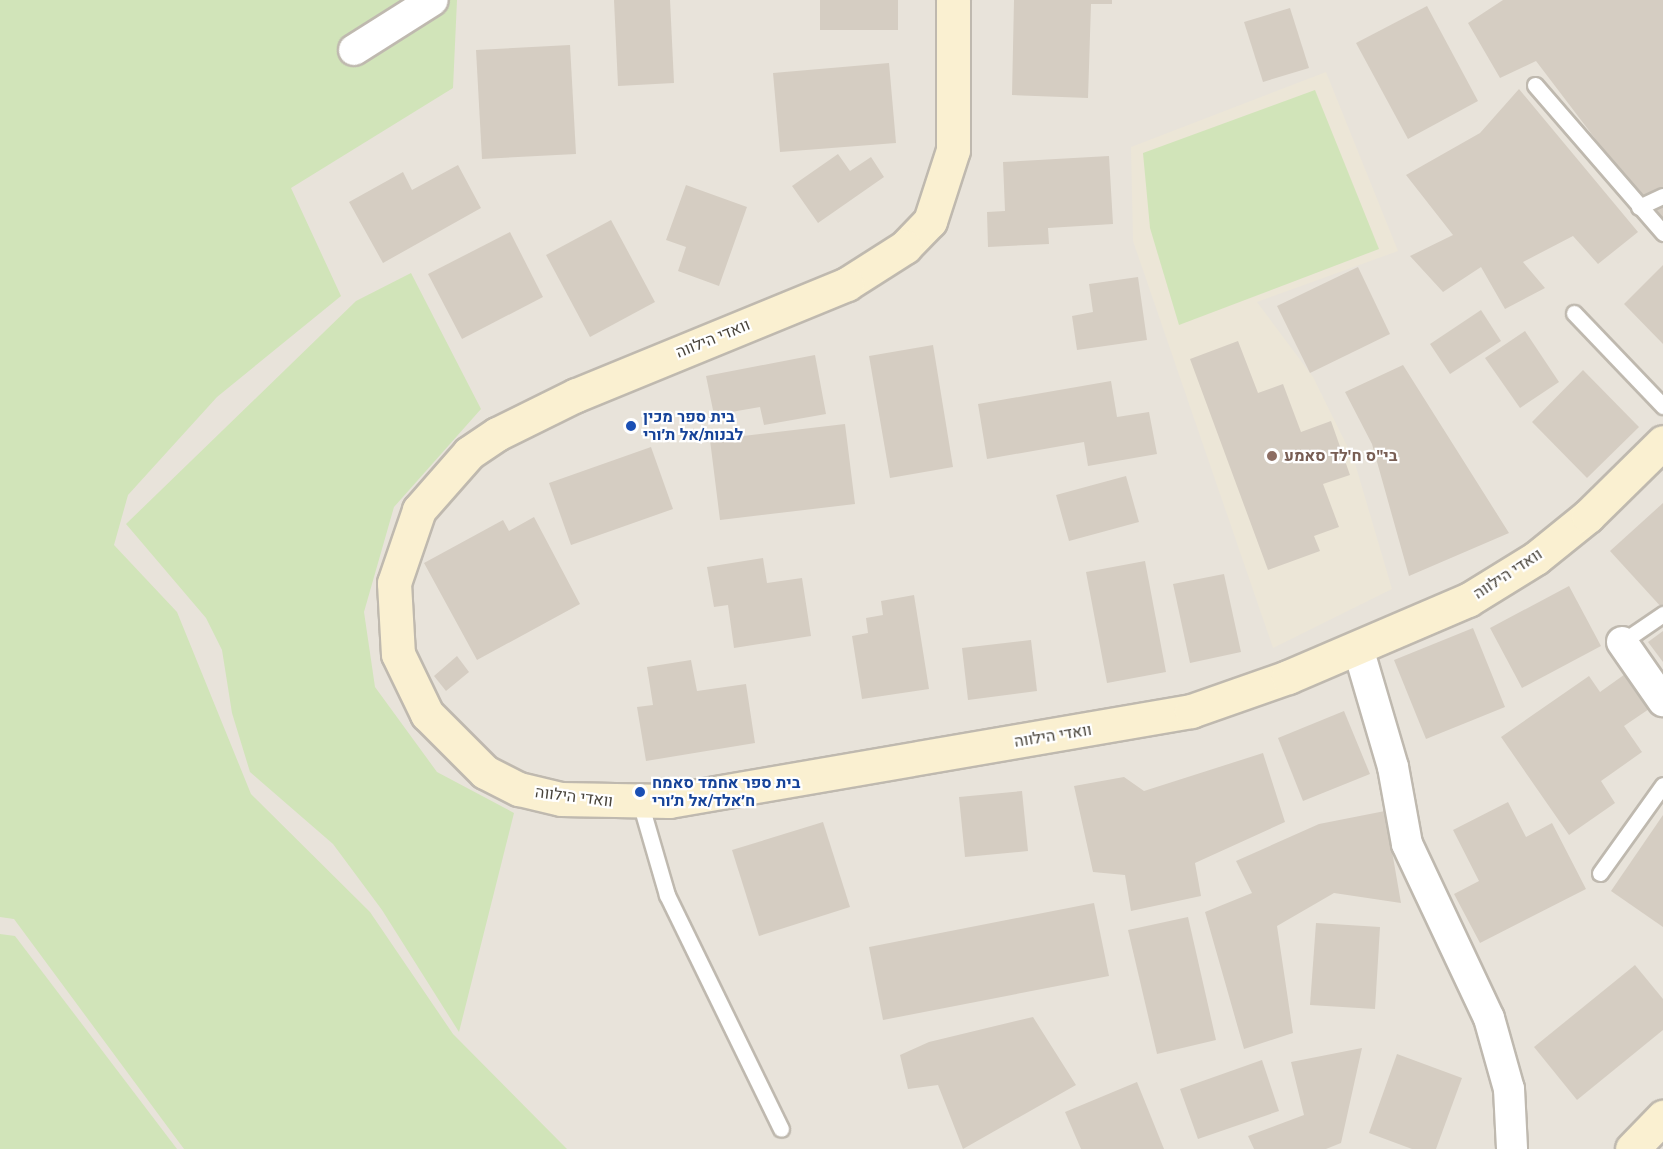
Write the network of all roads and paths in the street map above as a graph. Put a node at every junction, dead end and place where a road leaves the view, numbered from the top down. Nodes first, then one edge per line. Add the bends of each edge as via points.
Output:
1 (433, 0) edge
2 (953, 0) edge
3 (354, 50) dead end
4 (1535, 85) dead end
5 (1663, 196) edge
6 (1639, 207) junction
7 (1663, 233) edge
8 (1574, 313) dead end
9 (1663, 406) edge
10 (1663, 442) edge
11 (1663, 614) edge
12 (1622, 642) joint
13 (1358, 648) junction
14 (1663, 701) edge
15 (1663, 785) edge
16 (640, 802) junction
17 (1600, 873) dead end
18 (1663, 1117) edge
19 (781, 1129) dead end
20 (1512, 1149) edge
21 (1632, 1149) edge

1 - 3 street
2 - 16 street, וואדי הילווה via 953,150 930,221 905,247 847,284 576,395 497,434 440,482 419,510 400,551 392,617 398,654 427,714 456,749 485,772 519,789 561,799
4 - 6 lane
5 - 6 lane
6 - 7 lane
8 - 9 lane
10 - 13 street, וואדי הילווה via 1536,558 1468,600
11 - 12 lane
12 - 14 street
13 - 16 street, וואדי הילווה via 1191,711
13 - 20 street via 1393,767 1407,844 1489,1018 1509,1089
15 - 17 lane
16 - 19 lane via 667,895
18 - 21 street

